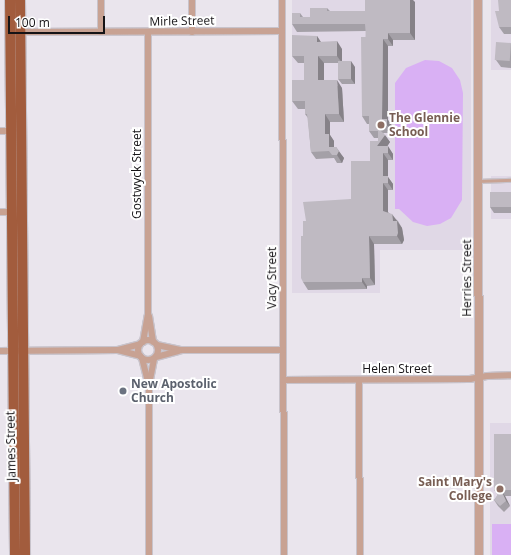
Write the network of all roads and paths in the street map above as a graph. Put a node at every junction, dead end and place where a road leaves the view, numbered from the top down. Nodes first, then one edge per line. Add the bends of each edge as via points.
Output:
1 (10, 0) edge
2 (20, 0) edge
3 (101, 0) edge
4 (192, 0) edge
5 (282, 0) edge
6 (478, 0) edge
7 (282, 31) junction
8 (15, 32) junction
9 (102, 32) junction
10 (148, 32) junction
11 (192, 32) junction
12 (0, 131) edge
13 (11, 131) junction
14 (511, 180) edge
15 (479, 181) junction
16 (0, 212) edge
17 (12, 212) junction
18 (148, 315) junction
19 (142, 343) junction
20 (155, 343) junction
21 (118, 350) junction
22 (181, 350) junction
23 (283, 350) junction
24 (0, 351) edge
25 (18, 351) junction
26 (141, 357) junction
27 (155, 358) junction
28 (511, 375) edge
29 (479, 377) junction
30 (283, 380) junction
31 (359, 380) junction
32 (149, 386) junction
33 (15, 555) edge
34 (25, 555) edge
35 (149, 555) edge
36 (284, 555) edge
37 (360, 555) edge
38 (479, 555) edge

1 - 8 highway, James Street
2 - 8 highway, James Street
3 - 9 street
4 - 11 street
5 - 7 street, Vacy Street
6 - 15 street, Herries Street
7 - 11 street, Mirle Street
7 - 23 street, Vacy Street
8 - 9 street, Mirle Street
8 - 13 highway, James Street
8 - 25 highway, James Street
9 - 10 street, Mirle Street
10 - 11 street, Mirle Street
10 - 18 street, Gostwyck Street
12 - 13 street
13 - 17 highway, James Street
14 - 15 lane
15 - 29 street, Herries Street
16 - 17 street
17 - 25 highway, James Street
18 - 19 street, Gostwyck Street
18 - 20 street, Gostwyck Street
19 - 20 street
19 - 21 street
19 - 26 street, Gostwyck Street
20 - 22 street
20 - 27 street, Gostwyck Street
21 - 25 street
21 - 26 street
22 - 23 street
22 - 27 street
23 - 30 street, Vacy Street
24 - 25 street
25 - 33 highway, James Street
25 - 34 highway, James Street
26 - 27 street
26 - 32 street
27 - 32 street
28 - 29 street, Helen Street
29 - 31 street, Helen Street
29 - 38 street, Herries Street
30 - 31 street, Helen Street
30 - 36 street, Vacy Street
31 - 37 street
32 - 35 street

